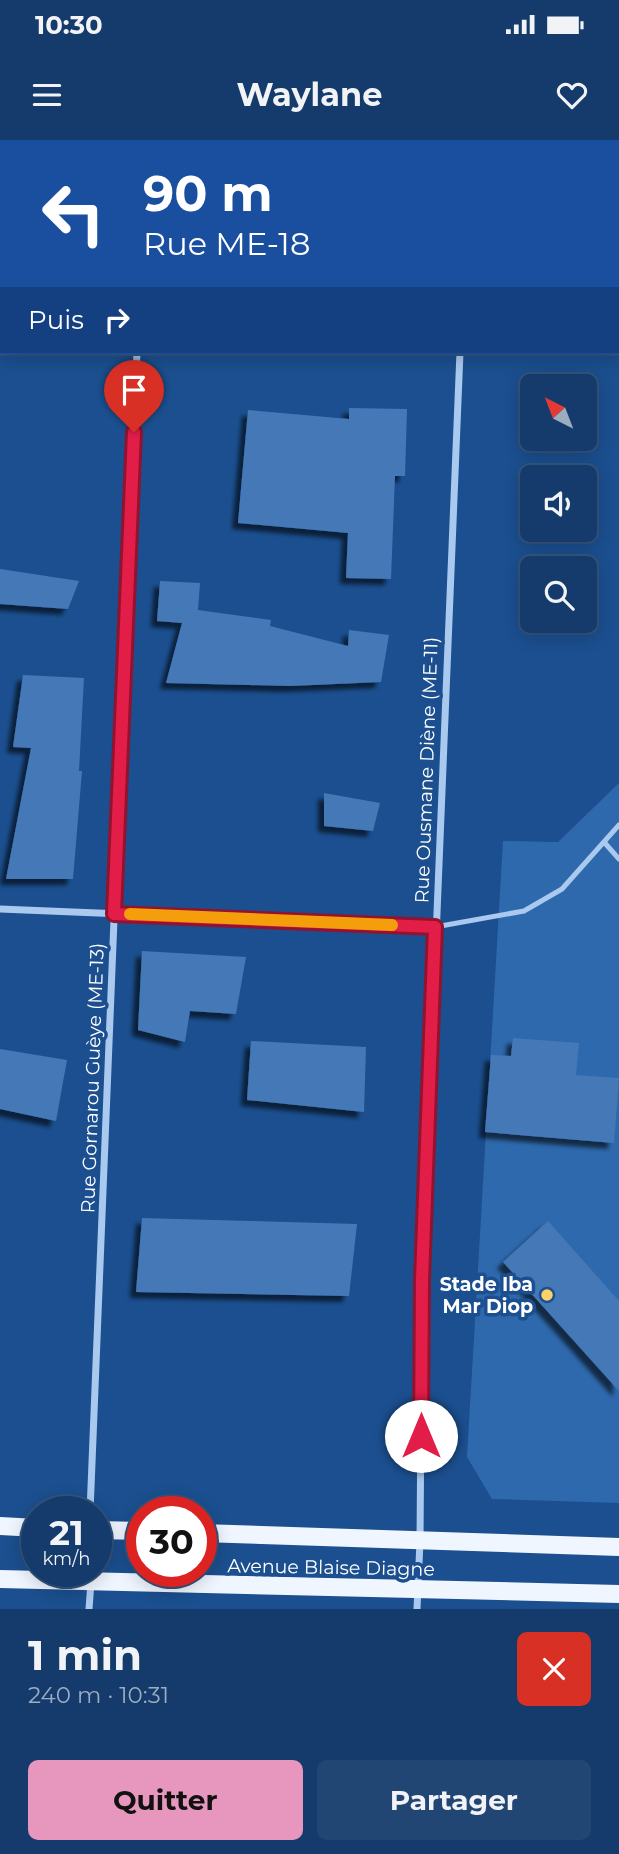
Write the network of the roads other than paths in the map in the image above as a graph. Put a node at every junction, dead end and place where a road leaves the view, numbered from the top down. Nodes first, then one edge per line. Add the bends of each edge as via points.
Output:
1 (137, 354) edge
2 (460, 354) edge
3 (619, 825) edge
4 (604, 842) junction
5 (619, 859) edge
6 (0, 909) edge
7 (114, 914) junction
8 (435, 927) junction
9 (91, 1496) edge
10 (0, 1526) edge
11 (21, 1527) edge
12 (217, 1534) edge
13 (420, 1541) junction
14 (619, 1547) edge
15 (0, 1579) edge
16 (21, 1579) edge
17 (112, 1582) edge
18 (91, 1587) edge
19 (418, 1590) junction
20 (619, 1594) edge
21 (89, 1609) edge
22 (417, 1609) edge

1 - 7 street, Rue Gornarou Guèye (ME-13)
2 - 8 street, Rue Ousmane Diène (ME-11)
3 - 4 lane
4 - 5 lane
4 - 8 lane via 562,889 524,911
6 - 7 street
7 - 8 street
7 - 9 street, Rue Gornarou Guèye (ME-13)
8 - 13 street, Rue Ousmane Diène (ME-11) via 422,1279
10 - 11 main road
12 - 13 main road, Avenue Blaise Diagne
13 - 14 main road, Avenue Blaise Diagne
13 - 19 street, Rue Ousmane Diène (ME-11)
15 - 16 main road, Avenue Blaise Diagne
17 - 19 main road, Avenue Blaise Diagne
18 - 21 street
19 - 20 main road, Avenue Blaise Diagne
19 - 22 street, Rue Ousmane Diène (ME-11)

